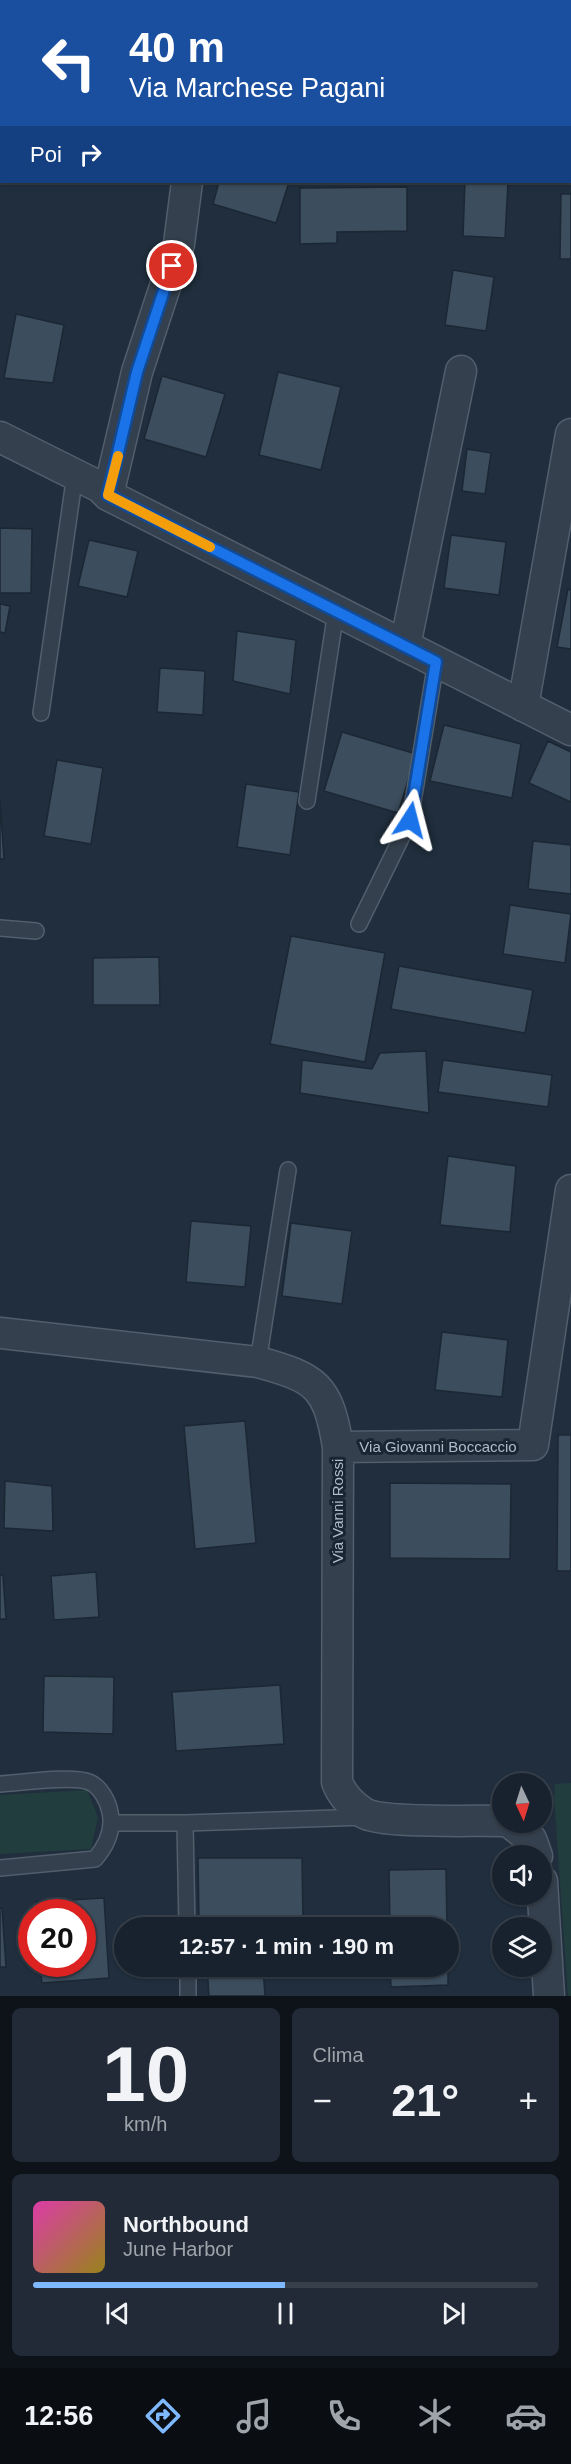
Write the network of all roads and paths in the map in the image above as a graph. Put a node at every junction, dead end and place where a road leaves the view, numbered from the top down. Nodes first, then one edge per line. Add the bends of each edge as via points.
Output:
1 (187, 183) edge
2 (461, 371) dead end
3 (571, 434) edge
4 (0, 436) edge
5 (75, 474) junction
6 (108, 495) junction
7 (336, 611) junction
8 (405, 646) junction
9 (436, 662) junction
10 (523, 706) junction
11 (41, 713) dead end
12 (571, 730) edge
13 (307, 801) dead end
14 (359, 924) dead end
15 (0, 928) edge
16 (36, 931) dead end
17 (288, 1170) dead end
18 (571, 1190) edge
19 (0, 1333) edge
20 (258, 1362) junction
21 (338, 1447) junction
22 (0, 1784) edge
23 (377, 1817) junction
24 (492, 1821) edge
25 (111, 1822) junction
26 (185, 1823) junction
27 (525, 1833) edge
28 (533, 1845) edge
29 (0, 1868) edge
30 (543, 1905) edge
31 (187, 1917) edge
32 (188, 1977) edge
33 (188, 1996) edge
34 (549, 1996) edge

1 - 6 street via 179,244 137,372
2 - 8 street
3 - 10 street
4 - 5 street
5 - 6 street
5 - 11 lane
6 - 7 street
7 - 8 street
7 - 13 lane
8 - 9 street
9 - 10 street
9 - 14 lane via 410,820
10 - 12 street
15 - 16 lane
17 - 20 lane
18 - 21 street, Via Giovanni Boccaccio via 533,1445
19 - 20 street, Via Vanni Rossi
20 - 21 street, Via Vanni Rossi via 292,1371 315,1384 330,1411
21 - 23 street, Via Vanni Rossi via 337,1782 342,1795 365,1814
22 - 25 lane via 73,1779 89,1782 106,1801
23 - 24 street, Via Vanni Rossi
23 - 26 lane
25 - 26 lane
25 - 29 lane via 104,1849 95,1859
26 - 31 lane
27 - 28 street
30 - 34 street
32 - 33 lane

